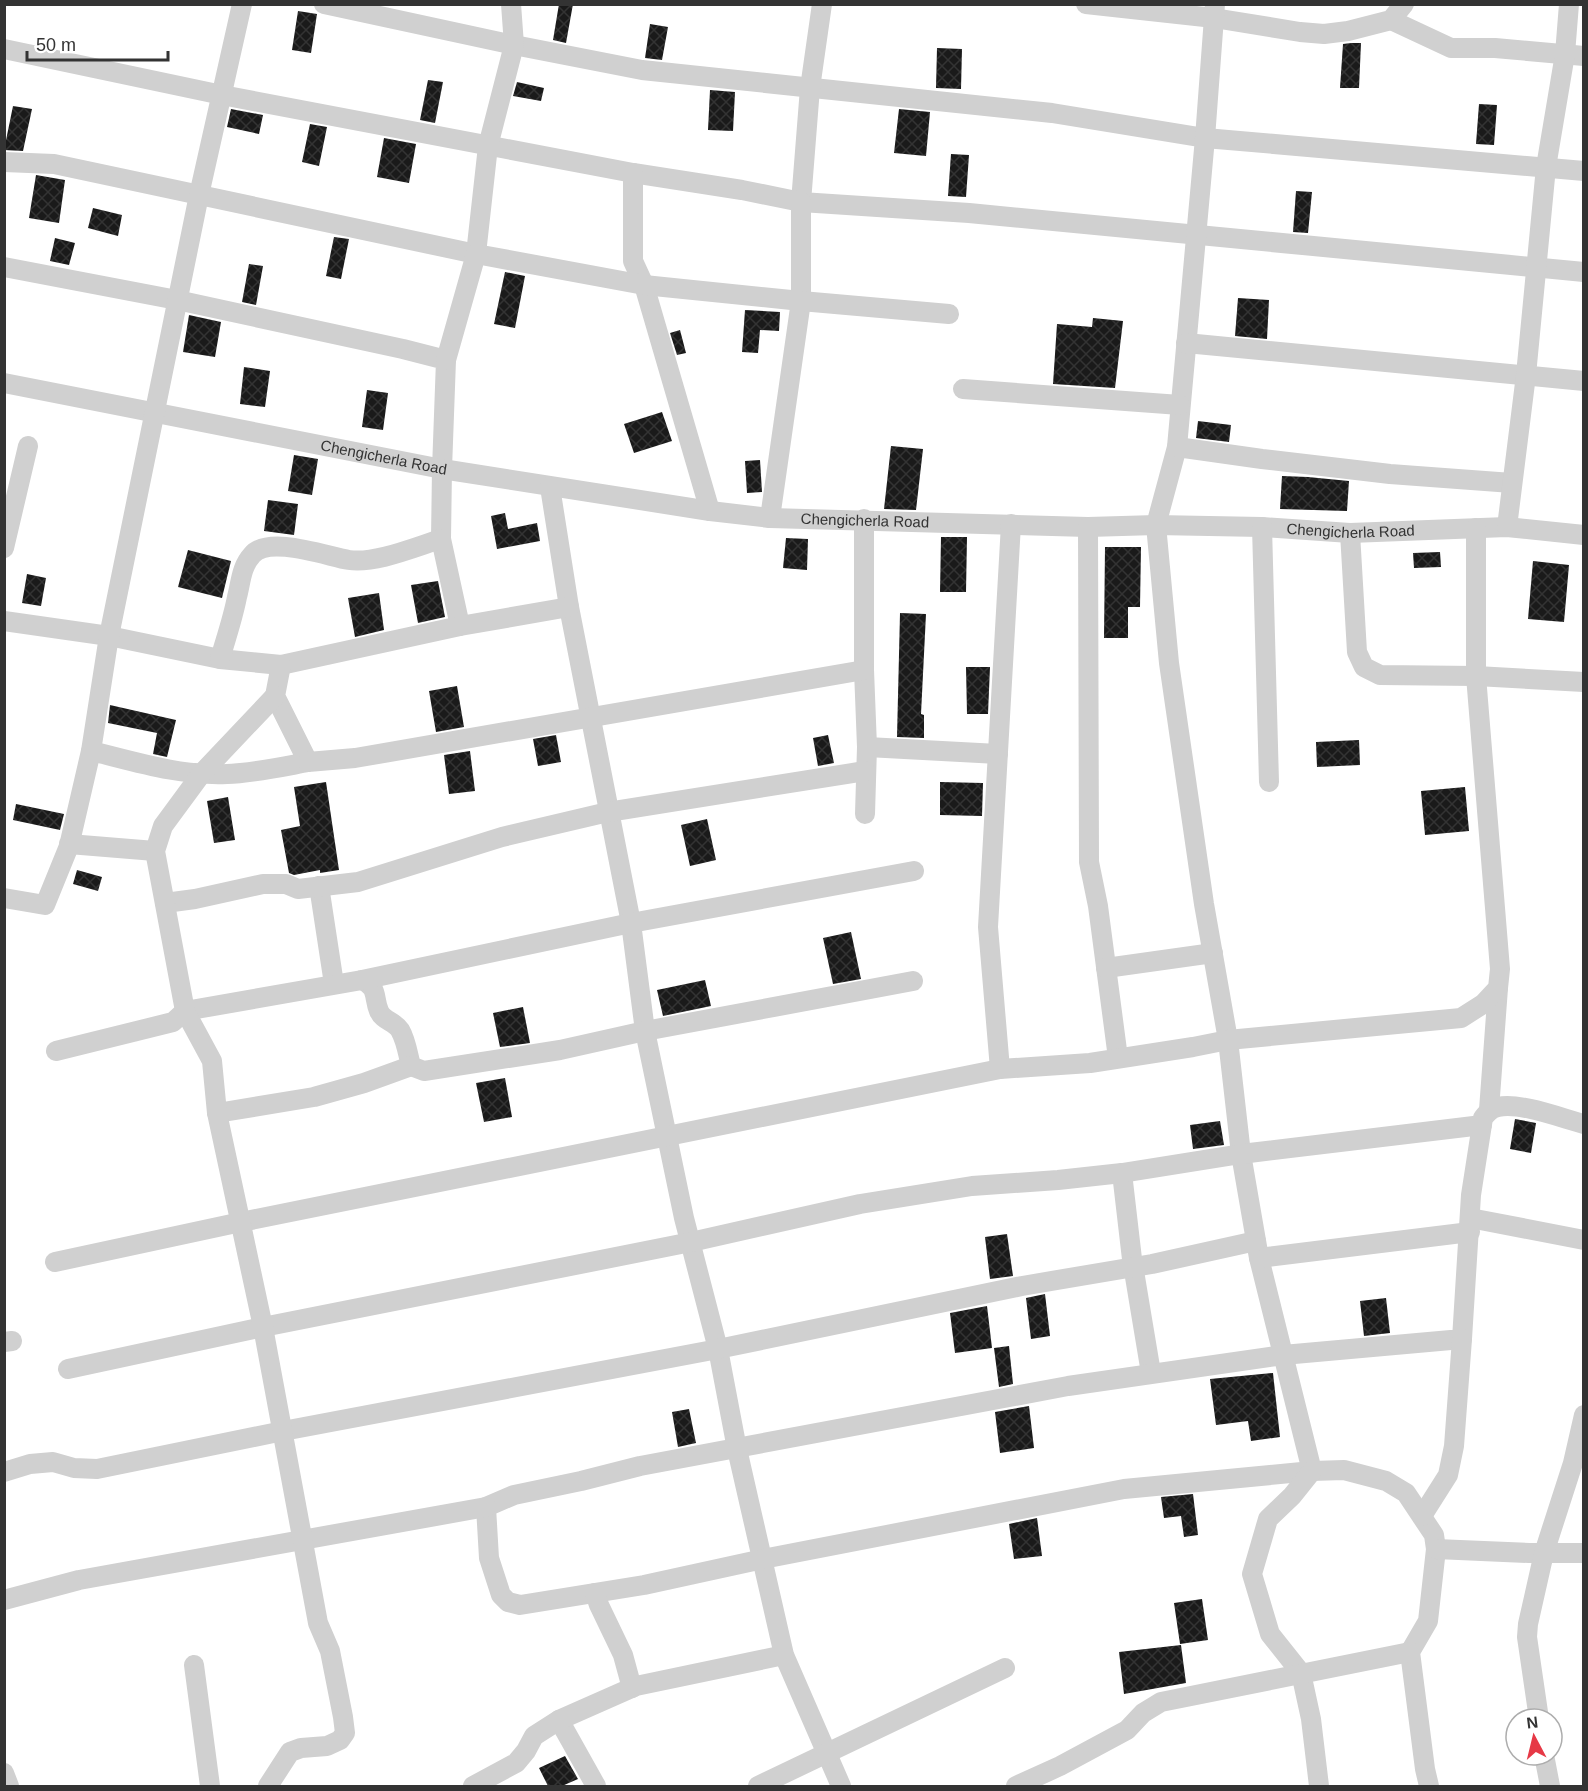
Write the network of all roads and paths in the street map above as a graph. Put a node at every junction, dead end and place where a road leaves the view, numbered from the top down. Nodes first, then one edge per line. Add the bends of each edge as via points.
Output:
1 (242, 4) edge
2 (324, 4) edge
3 (511, 4) edge
4 (822, 4) edge
5 (1086, 4) edge
6 (1404, 4) edge
7 (1569, 4) edge
8 (357, 8) edge
9 (1215, 11) edge
10 (1391, 20) junction
11 (514, 45) junction
12 (4, 49) edge
13 (1574, 55) edge
14 (810, 88) junction
15 (222, 95) junction
16 (1205, 138) junction
17 (488, 146) junction
18 (4, 162) edge
19 (1546, 167) junction
20 (1584, 171) edge
21 (633, 172) junction
22 (199, 195) junction
23 (801, 202) junction
24 (1196, 235) junction
25 (476, 254) junction
26 (4, 267) edge
27 (1536, 267) junction
28 (1584, 272) edge
29 (644, 285) junction
30 (177, 300) junction
31 (801, 301) junction
32 (949, 314) dead end
33 (1186, 343) junction
34 (446, 360) junction
35 (1526, 375) junction
36 (1584, 381) edge
37 (4, 382) edge
38 (963, 389) dead end
39 (1180, 405) junction
40 (155, 414) junction
41 (28, 446) dead end
42 (1177, 447) junction
43 (442, 469) junction
44 (1512, 483) junction
45 (550, 487) junction
46 (710, 511) junction
47 (770, 518) junction
48 (864, 519) junction
49 (1011, 524) junction
50 (1156, 525) junction
51 (1088, 527) junction
52 (1508, 527) junction
53 (1262, 528) junction
54 (1476, 528) junction
55 (1350, 533) junction
56 (1584, 535) edge
57 (441, 539) junction
58 (4, 548) edge
59 (568, 607) junction
60 (4, 621) edge
61 (460, 627) junction
62 (109, 636) junction
63 (220, 659) junction
64 (281, 665) junction
65 (864, 670) junction
66 (1476, 676) junction
67 (1584, 682) edge
68 (275, 696) junction
69 (589, 717) junction
70 (867, 747) junction
71 (91, 751) junction
72 (998, 754) junction
73 (308, 762) junction
74 (865, 771) junction
75 (202, 773) junction
76 (1269, 782) dead end
77 (609, 812) junction
78 (865, 814) dead end
79 (69, 844) junction
80 (155, 851) junction
81 (915, 871) dead end
82 (320, 886) junction
83 (4, 898) edge
84 (165, 903) junction
85 (631, 923) junction
86 (1213, 953) junction
87 (1106, 968) junction
88 (362, 980) junction
89 (913, 981) dead end
90 (334, 984) junction
91 (1498, 988) junction
92 (185, 1011) junction
93 (645, 1031) junction
94 (1228, 1040) junction
95 (56, 1051) dead end
96 (1118, 1058) junction
97 (411, 1066) junction
98 (1000, 1069) junction
99 (217, 1113) junction
100 (1486, 1118) junction
101 (1584, 1124) edge
102 (667, 1136) junction
103 (1240, 1154) junction
104 (1122, 1173) junction
105 (241, 1222) junction
106 (1470, 1225) junction
107 (1584, 1240) edge
108 (690, 1242) junction
109 (1258, 1250) junction
110 (55, 1262) dead end
111 (1133, 1267) junction
112 (263, 1327) junction
113 (1462, 1339) junction
114 (718, 1350) junction
115 (1283, 1355) junction
116 (68, 1369) dead end
117 (1150, 1373) junction
118 (1584, 1415) edge
119 (283, 1431) junction
120 (737, 1449) junction
121 (1312, 1471) junction
122 (4, 1472) edge
123 (486, 1507) junction
124 (1422, 1516) junction
125 (304, 1540) junction
126 (1436, 1549) junction
127 (1584, 1552) edge
128 (1544, 1553) junction
129 (763, 1559) junction
130 (595, 1593) junction
131 (4, 1600) edge
132 (1410, 1652) junction
133 (784, 1655) junction
134 (194, 1665) dead end
135 (1005, 1668) dead end
136 (1301, 1673) junction
137 (632, 1688) junction
138 (1537, 1707) edge
139 (559, 1720) junction
140 (826, 1754) junction
141 (1546, 1767) edge
142 (4, 1773) edge
143 (9, 1786) edge
144 (210, 1786) edge
145 (268, 1786) edge
146 (473, 1786) edge
147 (596, 1786) edge
148 (758, 1786) edge
149 (841, 1786) edge
150 (1016, 1786) edge
151 (1319, 1786) edge
152 (1429, 1786) edge
153 (1550, 1786) edge

1 - 15 street
2 - 8 street
3 - 11 street
4 - 14 street
5 - 9 street
6 - 10 street
7 - 13 street
8 - 11 street
9 - 10 street via 1324,34
9 - 16 street
10 - 13 street via 1451,48
11 - 14 street via 642,70
11 - 17 street
12 - 15 street
13 - 19 street
14 - 16 street via 1052,113
14 - 23 street
15 - 17 street
15 - 22 street
16 - 19 street
16 - 24 street
17 - 21 street
17 - 25 street
18 - 22 street via 54,164
19 - 20 street
19 - 27 street
21 - 23 street
21 - 29 street via 633,261
22 - 25 street
22 - 30 street
23 - 24 street via 969,213
23 - 31 street
24 - 27 street
24 - 33 street
25 - 29 street
25 - 34 street
26 - 30 street
27 - 28 street
27 - 35 street
29 - 31 street
29 - 46 street
30 - 34 street
30 - 40 street
31 - 32 street
31 - 47 street
33 - 35 street
33 - 39 street
34 - 43 street
35 - 36 street
35 - 44 street
37 - 40 street, Chengicherla Road
38 - 39 street
39 - 42 street
40 - 43 street, Chengicherla Road
40 - 62 street
41 - 58 street
42 - 44 street via 1390,474
42 - 50 street
43 - 45 street, Chengicherla Road
43 - 57 street
44 - 52 street
45 - 46 street, Chengicherla Road
45 - 59 street
46 - 47 street, Chengicherla Road
47 - 48 street, Chengicherla Road
48 - 49 street, Chengicherla Road
48 - 65 street
49 - 51 street, Chengicherla Road
49 - 72 street
50 - 51 street, Chengicherla Road
50 - 53 street, Chengicherla Road
50 - 86 street via 1169,663
51 - 87 street via 1089,861
52 - 54 street, Chengicherla Road
52 - 56 street, Chengicherla Road
53 - 55 street, Chengicherla Road
53 - 76 street
54 - 55 street, Chengicherla Road
54 - 66 street
55 - 66 street via 1358,652 1364,667 1380,675
57 - 61 street
57 - 63 street via 369,561 289,547 267,547 254,552 244,566
59 - 61 street
59 - 69 street
60 - 62 street
61 - 64 street
62 - 63 street
62 - 71 street
63 - 64 street
64 - 68 street
65 - 69 street
65 - 70 street
66 - 67 street
66 - 91 street via 1500,969
68 - 73 street
68 - 75 street
69 - 73 street via 362,757
69 - 77 street
70 - 72 street
70 - 74 street
71 - 75 street via 169,770
71 - 79 street
72 - 98 street via 987,927
73 - 75 street via 253,772
74 - 77 street
74 - 78 street
75 - 80 street via 163,826
77 - 82 street via 502,837 358,882
77 - 85 street
79 - 80 street
79 - 83 street via 45,905
80 - 84 street
81 - 85 street
82 - 84 street via 298,889 286,884 263,884
82 - 90 street
84 - 92 street
85 - 88 street
85 - 93 street
86 - 87 street
86 - 94 street
87 - 96 street
88 - 90 street
88 - 97 street via 375,990 381,1015 399,1029
89 - 93 street
90 - 92 street
91 - 94 street via 1461,1018
91 - 100 street
92 - 95 street via 173,1022
92 - 99 street via 212,1061
93 - 97 street via 496,1061 424,1071
93 - 102 street
94 - 96 street
94 - 103 street
96 - 98 street
97 - 99 street via 314,1097
98 - 102 street
99 - 105 street
100 - 101 street via 1497,1107 1516,1106
100 - 103 street
100 - 106 street via 1472,1186
102 - 105 street
102 - 108 street
103 - 104 street
103 - 109 street
104 - 108 street via 961,1187 860,1204
104 - 111 street
105 - 110 street
105 - 112 street
106 - 107 street
106 - 109 street
106 - 113 street
108 - 112 street
108 - 114 street
109 - 111 street
109 - 115 street
111 - 114 street via 1022,1286
111 - 117 street
112 - 116 street
112 - 119 street
113 - 115 street
113 - 124 street via 1448,1475
114 - 119 street
114 - 120 street
115 - 117 street
115 - 121 street
117 - 120 street
118 - 128 street
119 - 122 street via 97,1469 53,1462
119 - 125 street
120 - 123 street via 514,1495
120 - 129 street
121 - 124 street via 1344,1470 1386,1481 1406,1493
121 - 129 street via 1124,1489
121 - 136 street via 1268,1519 1252,1574 1270,1634
123 - 125 street
123 - 130 street via 489,1558 501,1595 508,1602 520,1605
124 - 126 street via 1434,1535
125 - 131 street via 79,1580
125 - 145 street via 318,1623 330,1652 345,1733 327,1746 290,1752
126 - 128 street
126 - 132 street via 1428,1622
127 - 128 street
128 - 138 street via 1527,1636
129 - 130 street
129 - 133 street
130 - 137 street via 623,1656
132 - 136 street
132 - 152 street
133 - 137 street
133 - 140 street
134 - 144 street
135 - 140 street
136 - 150 street via 1161,1702 1127,1730
136 - 151 street
137 - 139 street
139 - 146 street via 534,1736 516,1763
139 - 147 street
140 - 148 street
140 - 149 street
141 - 153 street
142 - 143 street

